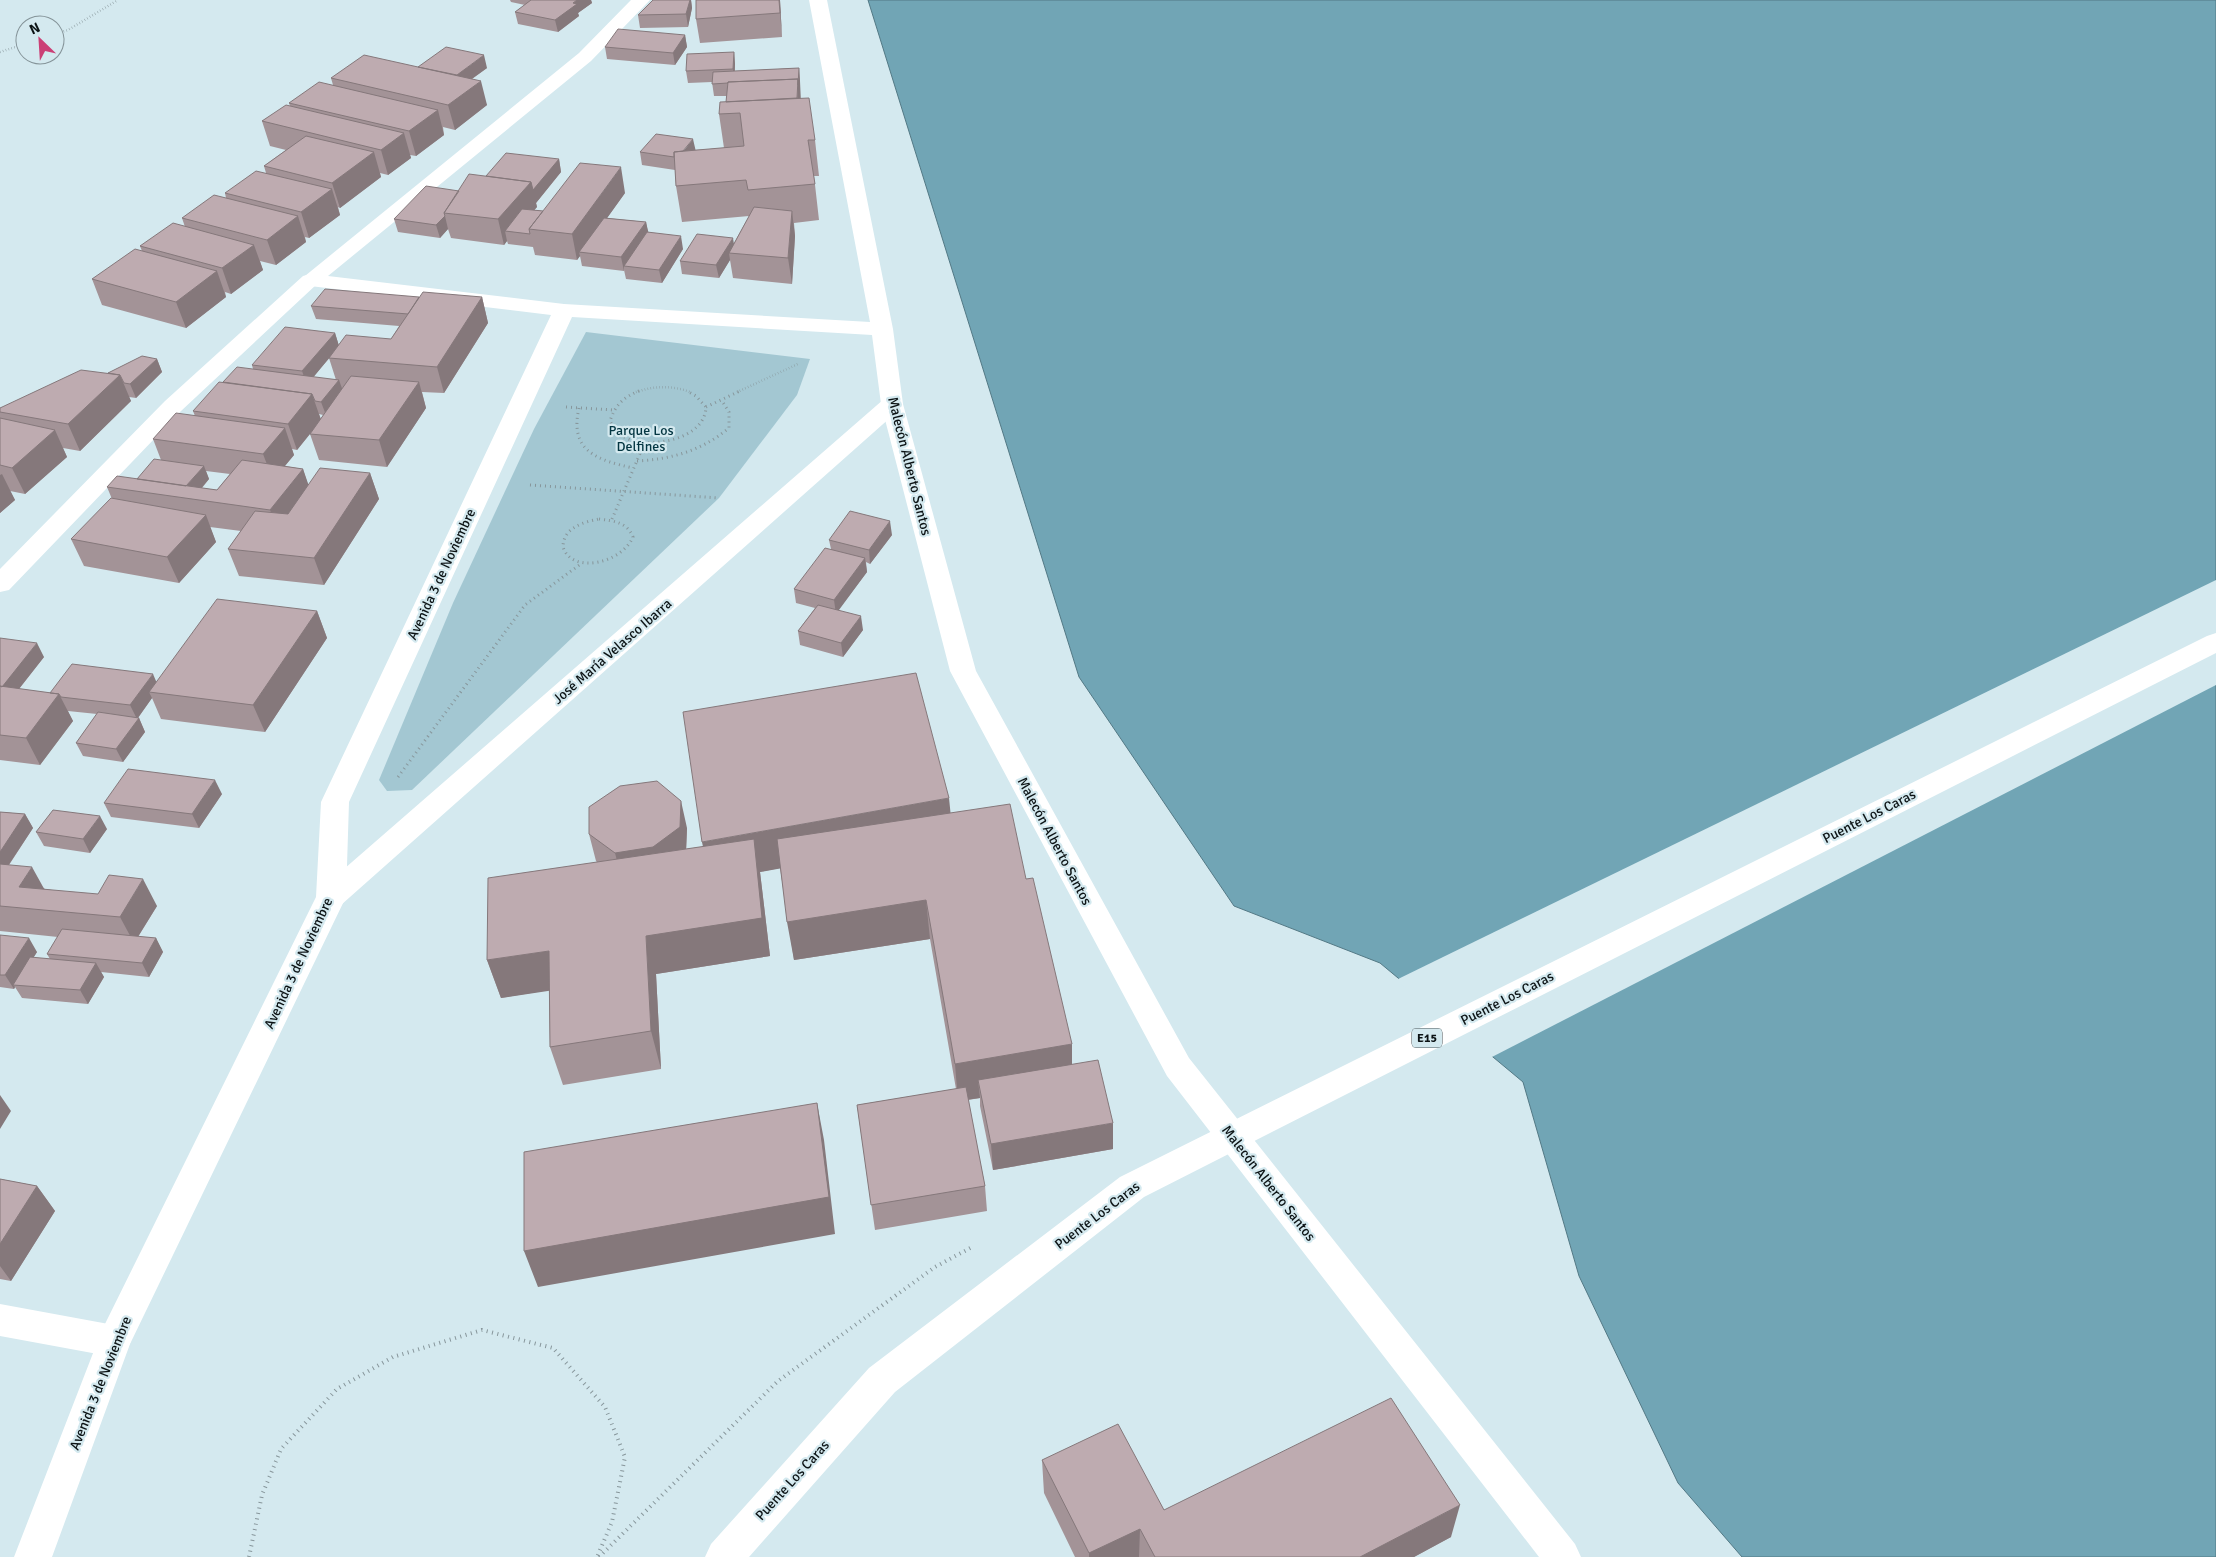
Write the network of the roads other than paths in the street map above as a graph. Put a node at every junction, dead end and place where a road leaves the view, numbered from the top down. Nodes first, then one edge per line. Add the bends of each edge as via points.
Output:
1 (641, 0) edge
2 (818, 0) edge
3 (310, 280) junction
4 (564, 310) junction
5 (882, 329) junction
6 (892, 404) junction
7 (0, 584) edge
8 (2216, 642) edge
9 (331, 897) junction
10 (0, 1320) edge
11 (114, 1341) junction
12 (33, 1557) edge
13 (724, 1557) edge
14 (1562, 1557) edge

1 - 3 main road via 585,57
2 - 5 main road, Malecón Alberto Santos
3 - 4 main road
3 - 7 main road via 173,406
4 - 5 main road
4 - 9 main road, Avenida 3 de Noviembre via 335,802
5 - 6 main road, Malecón Alberto Santos
6 - 9 main road, José María Velasco Ibarra
6 - 14 main road, Malecón Alberto Santos via 964,671 1178,1067
8 - 13 main road, Puente Los Caras / E15 via 1132,1186 882,1380
9 - 11 main road, Avenida 3 de Noviembre
10 - 11 main road
11 - 12 main road, Avenida 3 de Noviembre

